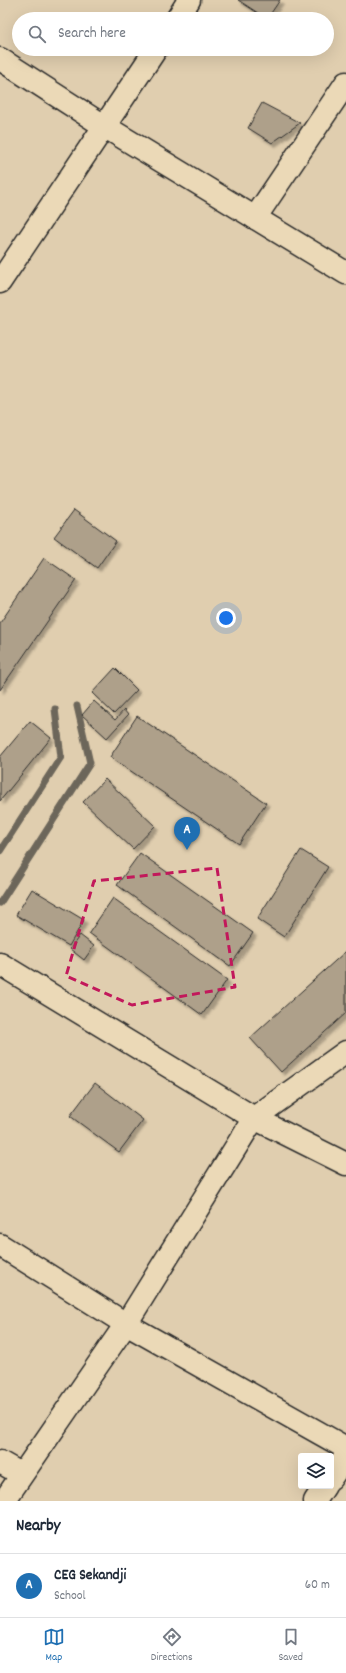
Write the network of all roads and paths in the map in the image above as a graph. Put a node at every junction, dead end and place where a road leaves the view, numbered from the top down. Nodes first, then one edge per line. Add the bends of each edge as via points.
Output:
1 (189, 0) edge
2 (181, 12) edge
3 (151, 56) edge
4 (0, 59) edge
5 (346, 83) edge
6 (104, 126) junction
7 (255, 218) junction
8 (346, 273) edge
9 (0, 282) edge
10 (0, 964) edge
11 (346, 1052) edge
12 (254, 1118) junction
13 (346, 1164) edge
14 (0, 1245) edge
15 (126, 1324) junction
16 (346, 1448) edge
17 (346, 1456) edge
18 (0, 1462) edge
19 (22, 1474) junction
20 (334, 1474) edge
21 (323, 1489) edge
22 (4, 1501) edge
23 (315, 1501) edge

1 - 2 street
3 - 6 street
4 - 6 street
5 - 7 street
6 - 7 street
6 - 9 street
7 - 8 street
10 - 12 street
11 - 12 street
12 - 13 street
12 - 15 street
14 - 15 street
15 - 16 street
15 - 19 street
17 - 20 street
18 - 19 street
19 - 22 street
21 - 23 street

